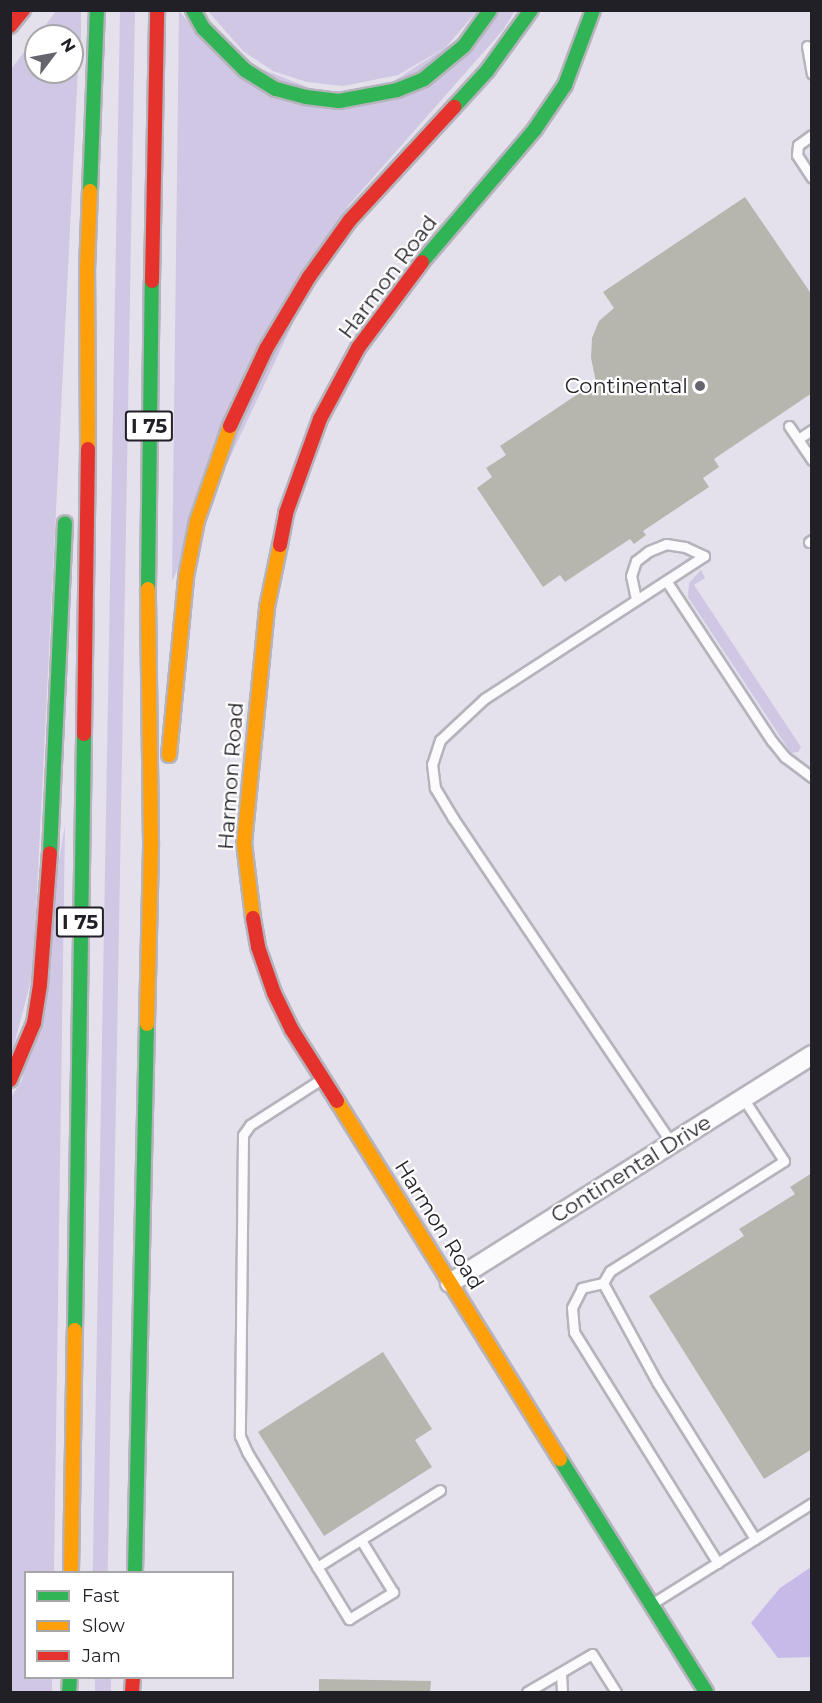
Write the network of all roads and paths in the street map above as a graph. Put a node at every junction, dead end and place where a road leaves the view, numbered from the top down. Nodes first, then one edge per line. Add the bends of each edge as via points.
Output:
1 (24, 10) edge
2 (157, 10) edge
3 (193, 10) edge
4 (490, 10) edge
5 (531, 10) edge
6 (593, 10) edge
7 (97, 14) edge
8 (10, 26) edge
9 (807, 46) dead end
10 (812, 75) edge
11 (812, 135) edge
12 (812, 177) edge
13 (87, 271) junction
14 (73, 373) dead end
15 (789, 426) dead end
16 (812, 430) edge
17 (798, 439) junction
18 (812, 460) edge
19 (66, 511) dead end
20 (667, 582) junction
21 (636, 599) junction
22 (168, 766) dead end
23 (812, 777) edge
24 (165, 800) dead end
25 (151, 842) junction
26 (812, 1055) edge
27 (323, 1079) junction
28 (10, 1080) edge
29 (743, 1098) junction
30 (671, 1143) junction
31 (450, 1283) junction
32 (603, 1283) junction
33 (440, 1490) dead end
34 (812, 1503) edge
35 (755, 1539) junction
36 (361, 1540) junction
37 (718, 1563) junction
38 (317, 1568) junction
39 (71, 1571) edge
40 (135, 1571) edge
41 (651, 1605) junction
42 (561, 1672) junction
43 (527, 1692) edge
44 (562, 1692) edge
45 (616, 1692) edge
46 (706, 1692) edge

1 - 8 main road
2 - 25 main road, I 75 via 147,549
3 - 4 main road via 214,41 245,70 276,88 339,101 397,90 424,79 464,46
5 - 22 main road via 487,71 350,220 309,277 266,349 231,425 197,521 186,577
6 - 27 main road, Harmon Road via 585,40 564,85 535,129 409,277 358,348 320,419 286,513 267,607 244,843 258,948 283,1011
7 - 13 main road, I 75
9 - 10 lane
11 - 12 lane via 798,145 797,155
13 - 14 main road
13 - 39 main road, I 75 via 89,396
15 - 17 lane
16 - 17 lane
17 - 18 lane
19 - 28 main road via 40,985 34,1023
20 - 21 lane
20 - 21 lane via 704,556 666,544 649,551 636,561 631,576
20 - 23 lane via 772,741 785,757
21 - 30 lane via 484,699 440,740 432,764 435,788 453,818
24 - 25 main road
25 - 40 main road, I 75
26 - 29 street, Continental Drive
27 - 31 main road, Harmon Road
27 - 38 lane via 250,1125 243,1135 242,1158 240,1436
29 - 30 street, Continental Drive
29 - 32 lane via 784,1161 610,1271
30 - 31 street, Continental Drive
31 - 41 main road, Harmon Road
32 - 35 lane via 657,1382
32 - 37 lane via 582,1288 572,1308 574,1332
33 - 36 lane
34 - 35 lane
35 - 37 lane
36 - 38 lane
36 - 38 lane via 393,1592 349,1619
37 - 41 lane
41 - 46 main road, Harmon Road
42 - 43 lane
42 - 44 lane
42 - 45 lane via 592,1654

